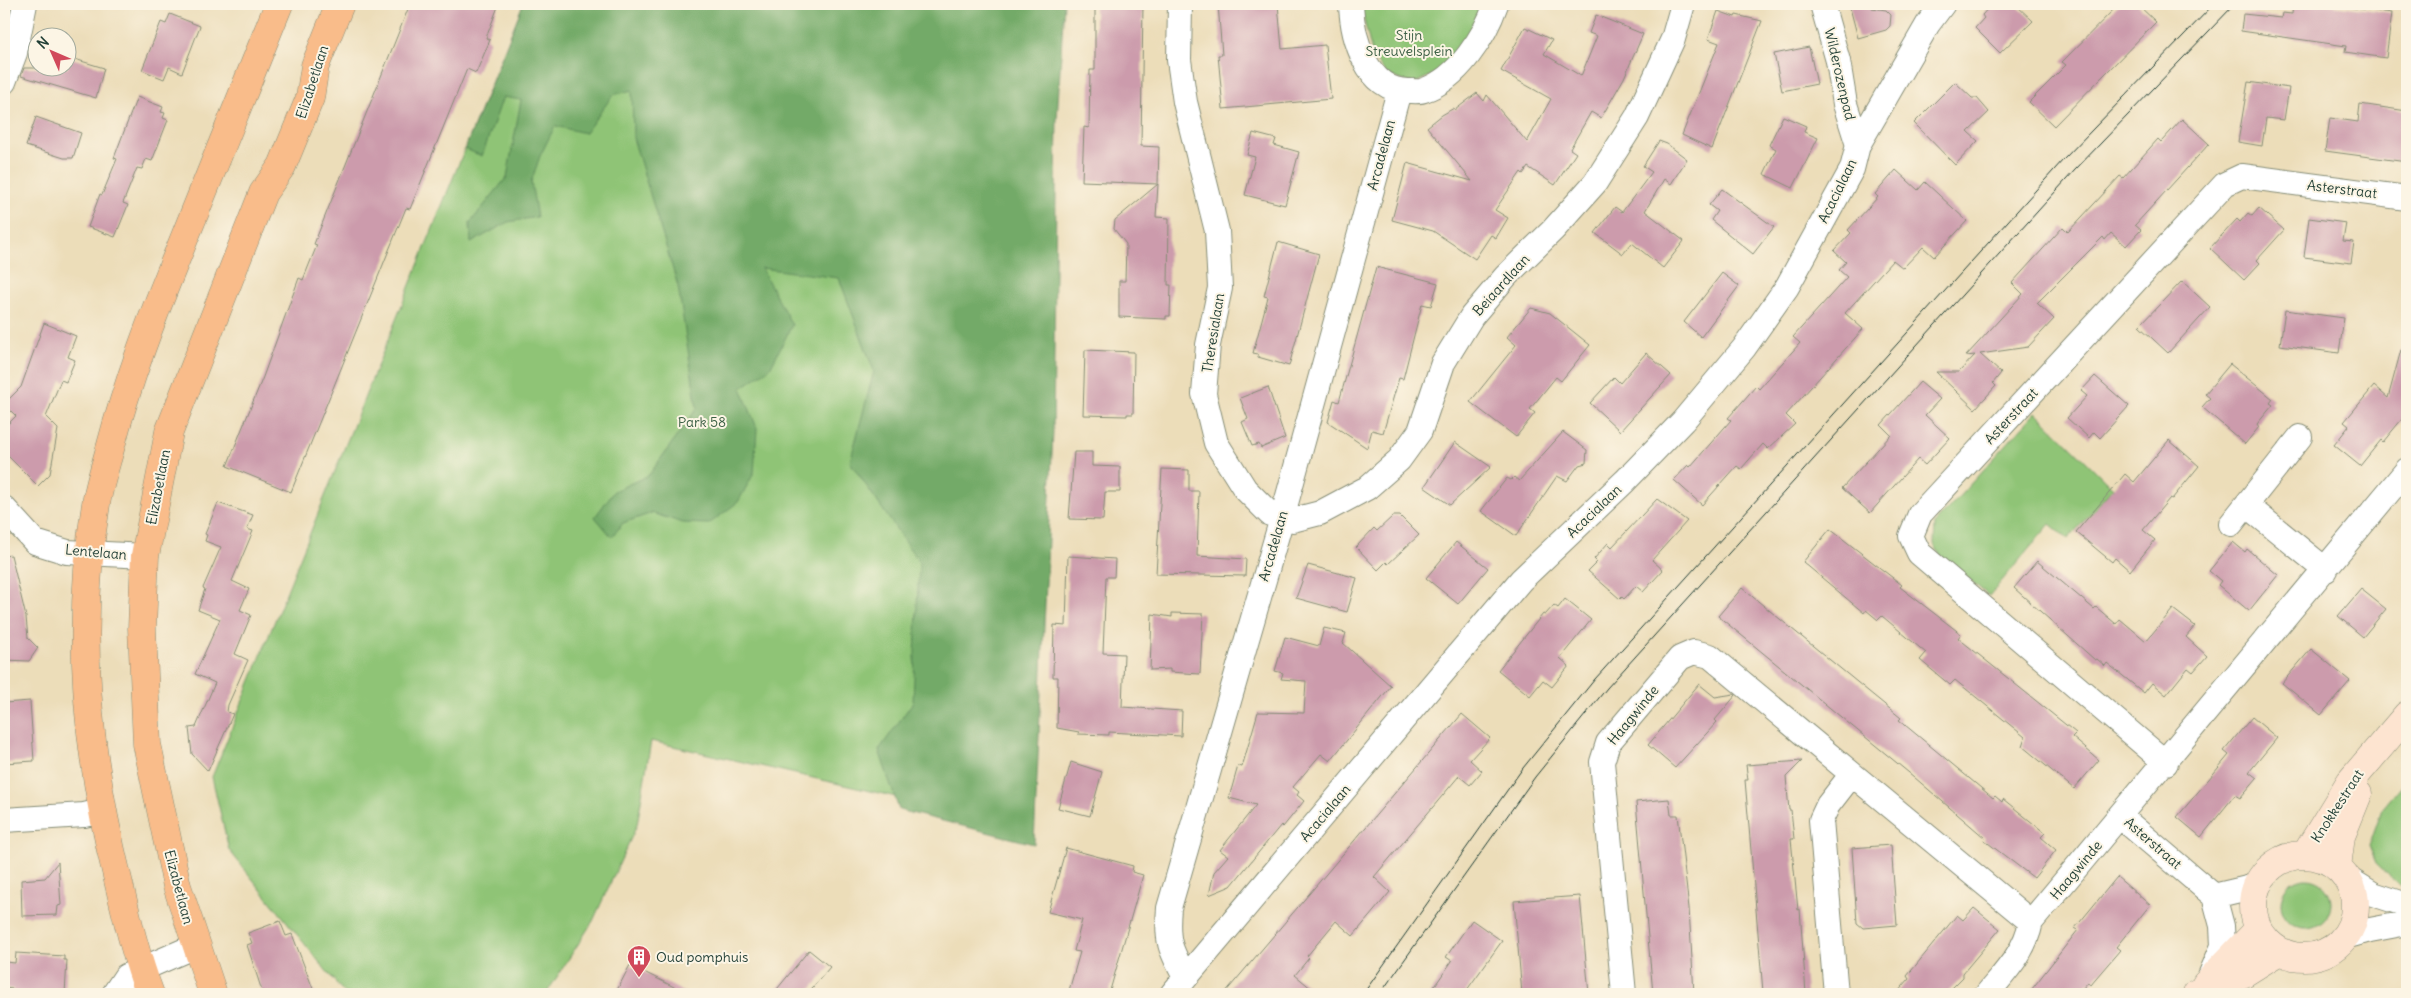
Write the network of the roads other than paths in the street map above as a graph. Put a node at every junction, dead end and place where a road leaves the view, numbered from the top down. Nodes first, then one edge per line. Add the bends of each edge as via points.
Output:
1 (25, 4) edge
2 (279, 4) edge
3 (340, 4) edge
4 (1180, 4) edge
5 (1351, 4) edge
6 (1496, 4) edge
7 (1683, 4) edge
8 (1822, 4) edge
9 (1943, 4) edge
10 (4, 82) edge
11 (1399, 91) junction
12 (1858, 145) junction
13 (2407, 198) edge
14 (2300, 437) dead end
15 (2407, 470) edge
16 (2246, 505) junction
17 (4, 508) edge
18 (1282, 518) junction
19 (2231, 524) dead end
20 (91, 554) junction
21 (145, 556) junction
22 (2326, 570) junction
23 (2407, 715) edge
24 (2370, 758) junction
25 (2166, 763) junction
26 (1852, 774) junction
27 (102, 811) junction
28 (2121, 817) junction
29 (4, 820) edge
30 (2306, 854) junction
31 (2342, 872) junction
32 (2256, 886) junction
33 (2214, 896) junction
34 (2407, 905) edge
35 (2031, 922) junction
36 (2407, 923) edge
37 (2258, 930) junction
38 (2345, 937) junction
39 (195, 946) junction
40 (2279, 951) junction
41 (141, 969) junction
42 (1179, 986) edge
43 (114, 994) edge
44 (150, 994) edge
45 (213, 994) edge
46 (1624, 994) edge
47 (1836, 994) edge
48 (1987, 994) edge
49 (2196, 994) edge

1 - 10 street via 15,53
2 - 20 main road via 130,378 96,504
3 - 21 main road, Elizabetlaan via 315,66 310,98 282,166 263,193 169,432
4 - 18 street, Theresialaan via 1179,60 1185,102 1217,230 1220,288 1208,344 1204,394 1216,443 1245,490 1270,514
5 - 11 street via 1355,35 1364,60 1376,78
6 - 11 street via 1490,22 1468,57 1423,90
7 - 18 street, Beiaardlaan via 1672,39 1637,117 1595,183 1472,316 1444,363 1420,431 1399,460 1367,488 1320,513 1293,520
8 - 12 street, Wilderozenpad
9 - 12 street, Acacialaan via 1928,24
11 - 18 street, Arcadelaan
12 - 42 street, Acacialaan via 1852,169 1787,287 1744,348 1657,448 1521,580
13 - 25 street, Asterstraat via 2242,176 2225,184 1920,514 1911,536 1919,553
14 - 16 street
15 - 22 street, Asterstraat
16 - 19 street
16 - 22 street
17 - 20 street, Lentelaan via 35,542 67,552
18 - 42 street, Arcadelaan via 1169,908 1167,934
20 - 21 street, Lentelaan
20 - 27 main road via 86,603 88,716
21 - 39 main road, Elizabetlaan via 142,628 147,744 175,878
22 - 25 street, Asterstraat
23 - 24 street, Knokkestraat
24 - 30 street, Knokkestraat via 2350,782
24 - 31 street, Knokkestraat via 2341,836
25 - 28 street, Asterstraat
26 - 35 street, Haagwinde
26 - 46 street, Haagwinde via 1710,656 1694,652 1680,658 1608,743 1602,762
26 - 47 street via 1828,804 1821,820
27 - 29 street
27 - 41 main road
28 - 33 street, Asterstraat
28 - 35 street, Haagwinde
30 - 31 street via 2323,858
30 - 32 street via 2276,862
31 - 34 street via 2373,894
31 - 38 street via 2354,892 2356,908
32 - 33 street
32 - 37 street via 2252,904
33 - 49 street via 2222,926 2222,946 2214,971
35 - 48 street, Haagwinde via 2019,955
36 - 38 street
37 - 40 street
37 - 49 street
38 - 40 street via 2329,951 2309,957
39 - 41 street
39 - 45 main road, Elizabetlaan
40 - 49 street via 2244,973
41 - 43 street via 126,976
41 - 44 main road

